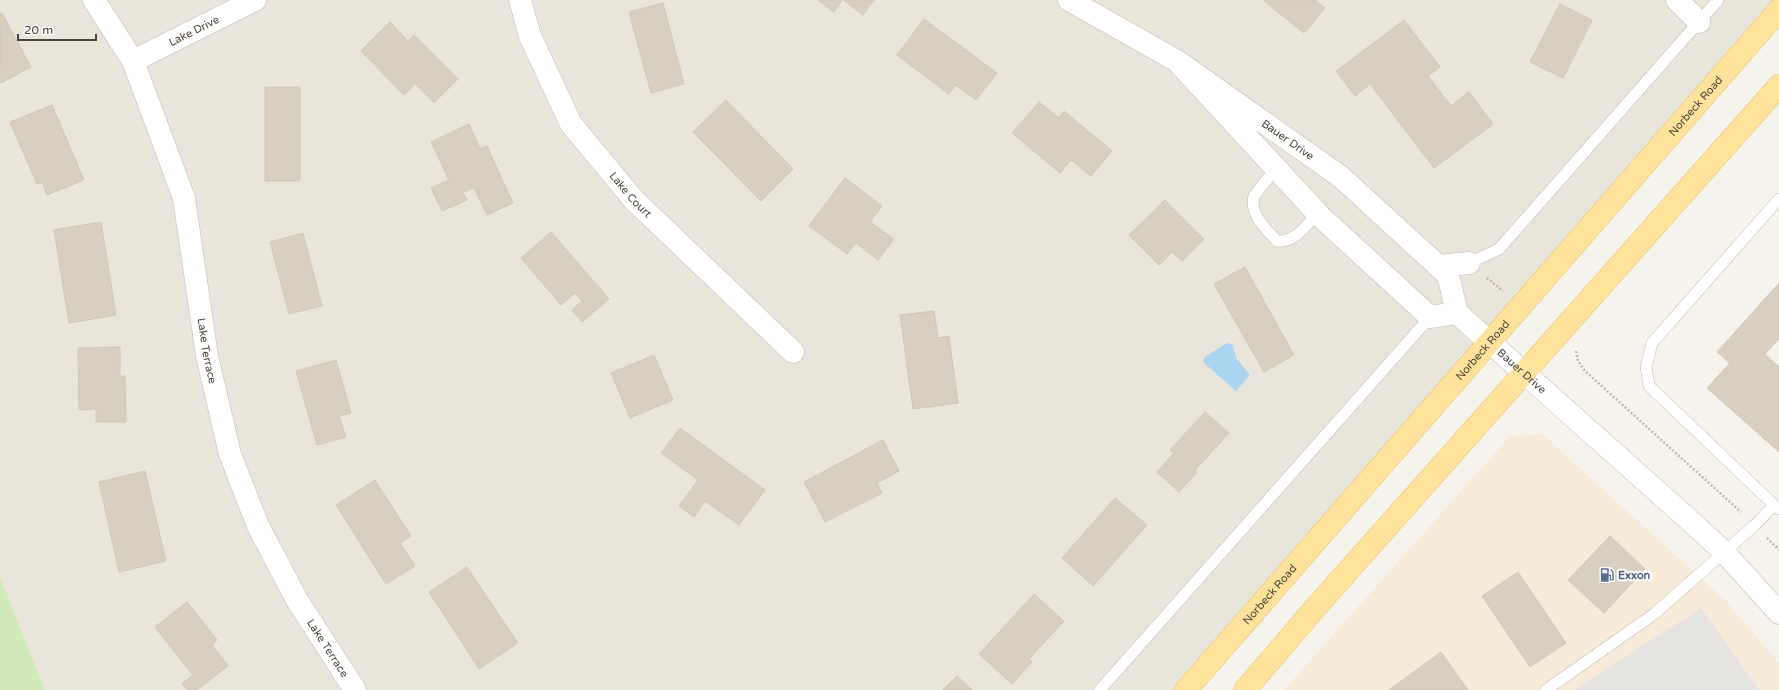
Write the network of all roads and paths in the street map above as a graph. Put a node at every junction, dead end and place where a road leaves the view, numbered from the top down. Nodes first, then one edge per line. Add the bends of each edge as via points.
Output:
1 (94, 0) edge
2 (255, 0) edge
3 (520, 0) edge
4 (1069, 0) edge
5 (1677, 0) edge
6 (1718, 0) edge
7 (1779, 10) edge
8 (1699, 22) junction
9 (133, 60) junction
10 (1177, 61) junction
11 (1779, 86) edge
12 (1276, 168) junction
13 (1779, 199) edge
14 (1318, 213) junction
15 (1468, 263) junction
16 (1438, 266) junction
17 (1521, 306) junction
18 (1457, 313) junction
19 (1430, 317) junction
20 (1560, 333) junction
21 (1490, 342) junction
22 (793, 352) dead end
23 (1525, 372) junction
24 (1777, 507) edge
25 (1755, 525) junction
26 (1779, 550) edge
27 (1724, 552) junction
28 (1779, 613) edge
29 (355, 690) edge
30 (1100, 690) edge
31 (1186, 690) edge
32 (1244, 690) edge
33 (1546, 690) edge

1 - 9 street, Lake Terrace
2 - 9 street, Lake Drive
3 - 22 street, Lake Court via 530,36 571,124 634,200
4 - 10 street, Bauer Drive
5 - 8 street
6 - 8 lane
7 - 17 main road, Norbeck Road
8 - 15 lane via 1499,249
9 - 29 street, Lake Terrace via 184,198 207,356 230,454 258,526 297,600
10 - 12 street, Bauer Drive
10 - 16 street, Bauer Drive via 1341,177
11 - 20 main road
12 - 14 street, Bauer Drive
12 - 14 lane via 1253,200 1259,220 1277,241 1285,242 1294,238
13 - 24 lane via 1652,343 1646,367 1649,386
14 - 19 street, Bauer Drive
15 - 16 street
15 - 17 path
16 - 18 street, Bauer Drive via 1448,275
17 - 21 main road, Norbeck Road
18 - 19 street
18 - 21 street, Bauer Drive
19 - 30 lane
20 - 23 main road
20 - 25 path via 1578,343 1578,361 1585,371
21 - 23 street, Bauer Drive
21 - 31 main road, Norbeck Road
23 - 27 street, Bauer Drive
23 - 32 main road
24 - 25 lane
25 - 26 path
25 - 27 lane
27 - 28 street, Bauer Drive
27 - 33 lane via 1654,614

